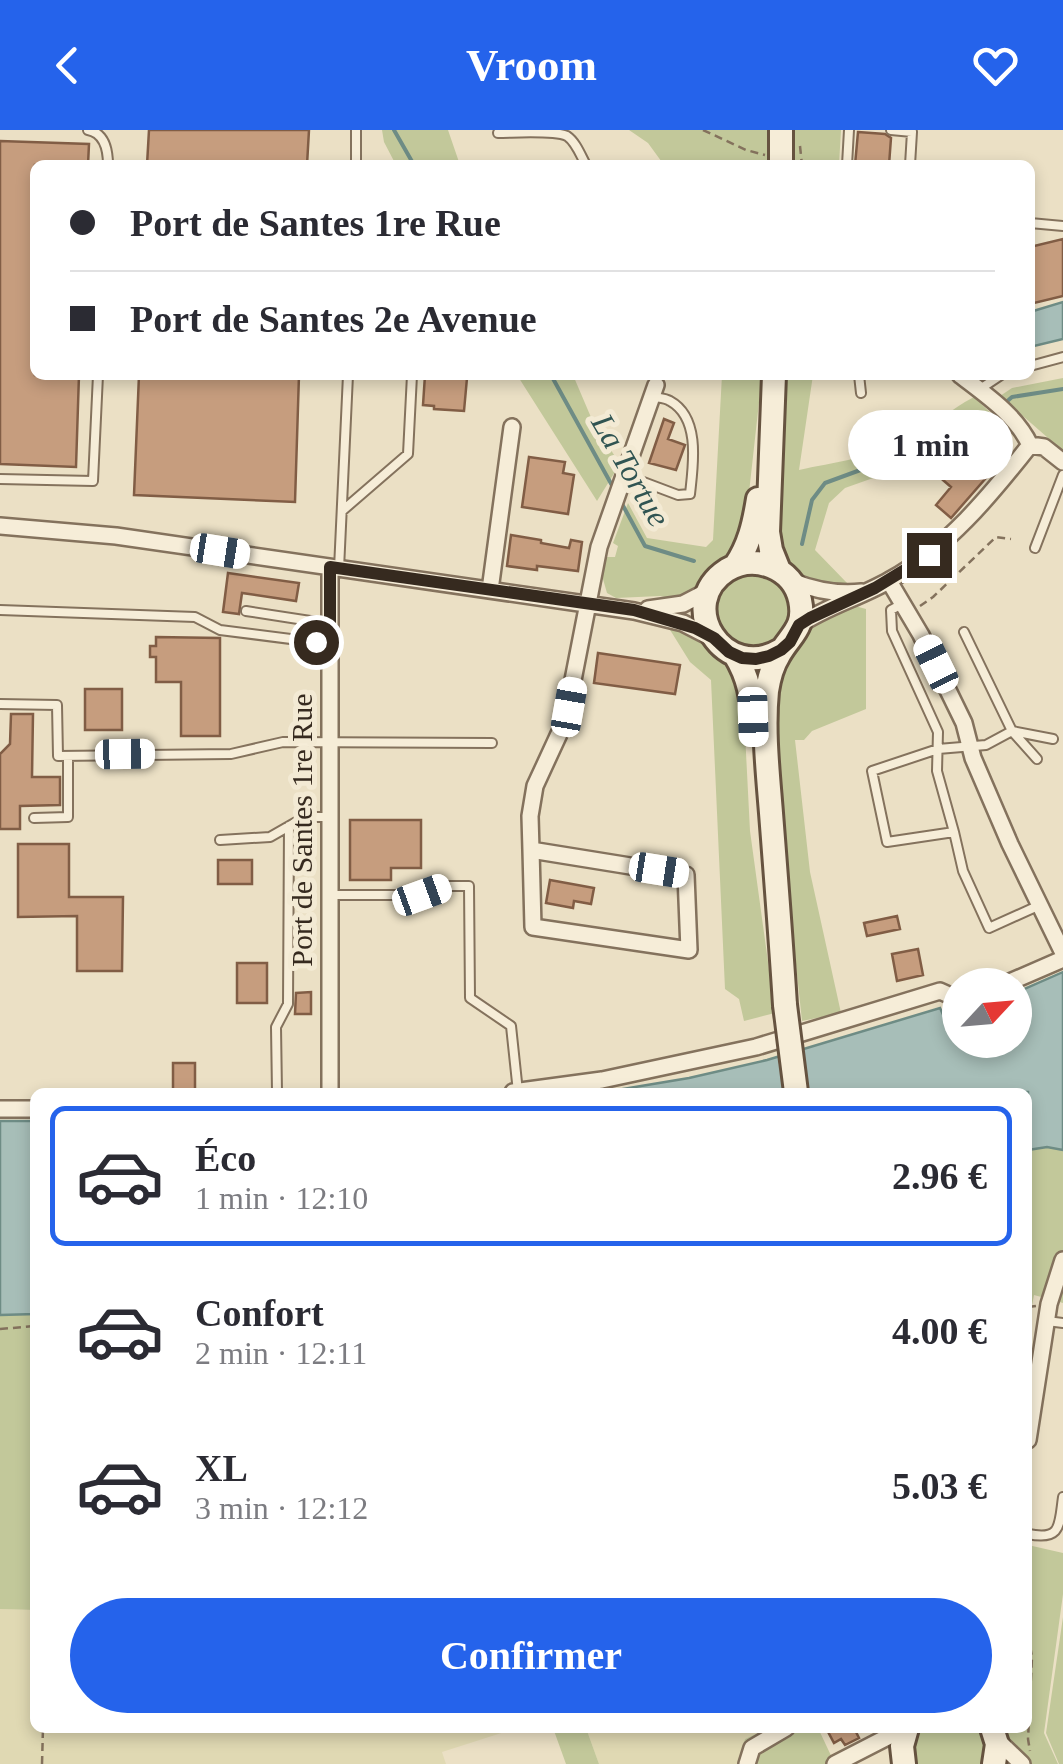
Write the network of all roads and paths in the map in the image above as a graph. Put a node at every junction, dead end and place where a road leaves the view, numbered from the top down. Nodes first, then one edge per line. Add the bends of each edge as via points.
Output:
1 (88, 130) edge
2 (356, 130) edge
3 (703, 130) edge
4 (781, 130) edge
5 (849, 130) edge
6 (891, 130) edge
7 (498, 133) dead end
8 (108, 160) edge
9 (356, 160) edge
10 (583, 160) edge
11 (775, 160) edge
12 (781, 160) edge
13 (847, 160) edge
14 (910, 160) edge
15 (1035, 223) edge
16 (1063, 226) edge
17 (1063, 357) edge
18 (1035, 365) edge
19 (98, 380) edge
20 (348, 380) edge
21 (412, 380) edge
22 (773, 380) edge
23 (773, 380) edge
24 (860, 380) edge
25 (966, 380) edge
26 (996, 380) edge
27 (657, 383) edge
28 (861, 393) dead end
29 (983, 393) junction
30 (512, 427) dead end
31 (1030, 445) junction
32 (1063, 462) edge
33 (1063, 475) edge
34 (0, 479) edge
35 (623, 480) junction
36 (342, 512) junction
37 (0, 526) edge
38 (1011, 539) dead end
39 (1035, 548) dead end
40 (735, 566) junction
41 (334, 568) junction
42 (785, 576) junction
43 (882, 585) junction
44 (490, 590) junction
45 (710, 590) junction
46 (588, 604) junction
47 (905, 609) junction
48 (0, 610) edge
49 (634, 610) junction
50 (246, 611) dead end
51 (330, 624) junction
52 (799, 625) junction
53 (964, 632) dead end
54 (714, 638) junction
55 (330, 644) junction
56 (781, 650) junction
57 (735, 656) junction
58 (0, 704) edge
59 (1012, 732) junction
60 (1052, 739) dead end
61 (330, 742) junction
62 (492, 742) dead end
63 (970, 747) junction
64 (938, 749) junction
65 (68, 756) junction
66 (1038, 759) dead end
67 (330, 817) junction
68 (34, 818) dead end
69 (289, 826) junction
70 (954, 832) junction
71 (220, 840) dead end
72 (531, 850) junction
73 (330, 896) junction
74 (1040, 904) junction
75 (1063, 956) edge
76 (1032, 971) edge
77 (942, 992) edge
78 (785, 1005) junction
79 (277, 1088) edge
80 (330, 1088) edge
81 (516, 1088) edge
82 (545, 1088) edge
83 (795, 1088) edge
84 (0, 1108) edge
85 (30, 1109) edge
86 (1063, 1260) edge
87 (1038, 1305) dead end
88 (1032, 1306) edge
89 (1055, 1322) edge
90 (30, 1326) edge
91 (0, 1329) edge
92 (1032, 1423) edge
93 (1063, 1496) edge
94 (1032, 1535) edge
95 (42, 1733) edge
96 (778, 1733) edge
97 (897, 1733) edge
98 (905, 1733) edge
99 (994, 1733) edge
100 (996, 1733) edge
101 (1028, 1733) edge
102 (855, 1755) junction
103 (1027, 1760) edge
104 (42, 1764) edge
105 (747, 1764) edge
106 (835, 1764) edge
107 (902, 1764) edge
108 (994, 1764) edge

1 - 8 lane via 104,142
2 - 9 lane
3 - 11 path
4 - 12 main road
5 - 13 lane
6 - 14 lane via 912,132
7 - 10 lane via 568,136
15 - 16 lane
17 - 18 lane
19 - 34 lane via 93,481
20 - 36 lane
21 - 36 lane via 408,454
22 - 40 main road via 755,520
23 - 42 main road via 768,532
24 - 28 lane
25 - 29 street
26 - 29 lane
27 - 35 street
27 - 35 lane via 686,418 694,457 690,494
29 - 31 street via 1022,428
30 - 44 street
31 - 32 street via 1044,446
31 - 43 street via 946,540
33 - 39 lane
35 - 46 street
36 - 41 lane
37 - 41 street
38 - 47 path via 996,537 932,597
40 - 42 main road via 758,563
40 - 45 main road
41 - 44 street
41 - 51 street, Port de Santes 1re Rue
42 - 43 street via 818,590 855,593
42 - 52 main road via 800,602
43 - 47 street
43 - 52 street
44 - 46 street
45 - 49 street via 683,604
45 - 54 main road via 705,615
46 - 49 street
46 - 72 street via 565,721 535,786
47 - 63 street
47 - 64 lane via 891,610 892,631 938,732
48 - 55 lane via 196,617 220,630
49 - 54 street
50 - 51 lane
51 - 55 street, Port de Santes 1re Rue
52 - 56 main road
53 - 59 lane
54 - 57 main road
55 - 61 street, Port de Santes 1re Rue
56 - 57 main road via 762,658
56 - 78 main road via 770,674 766,712
57 - 78 main road via 752,703 761,856
58 - 65 lane via 58,705 58,756
59 - 60 lane
59 - 63 lane
59 - 66 lane
61 - 62 lane
61 - 65 lane via 282,742 231,754
61 - 67 street, Port de Santes 1re Rue
63 - 64 lane
63 - 74 street
64 - 70 lane via 937,771
64 - 70 lane via 872,772 887,842
65 - 68 lane via 68,817
67 - 69 lane via 305,817
67 - 73 street, Port de Santes 1re Rue
69 - 71 lane via 270,836
69 - 79 lane via 288,1004 276,1028
70 - 74 lane via 989,928
72 - 72 street via 533,926 689,950 686,875
73 - 80 street, Port de Santes 1re Rue
73 - 81 lane via 422,895 469,886 470,998 510,1026
74 - 75 street
75 - 76 street
77 - 82 street via 756,1047
78 - 83 main road, bridge
84 - 85 street
86 - 89 street via 1055,1280
87 - 88 path
89 - 92 street
90 - 91 path
93 - 94 lane via 1055,1532
95 - 104 path
96 - 105 street via 752,1748
97 - 102 street
98 - 107 main road
99 - 108 main road
100 - 103 street
101 - 103 path
102 - 106 street
102 - 107 street via 876,1752

